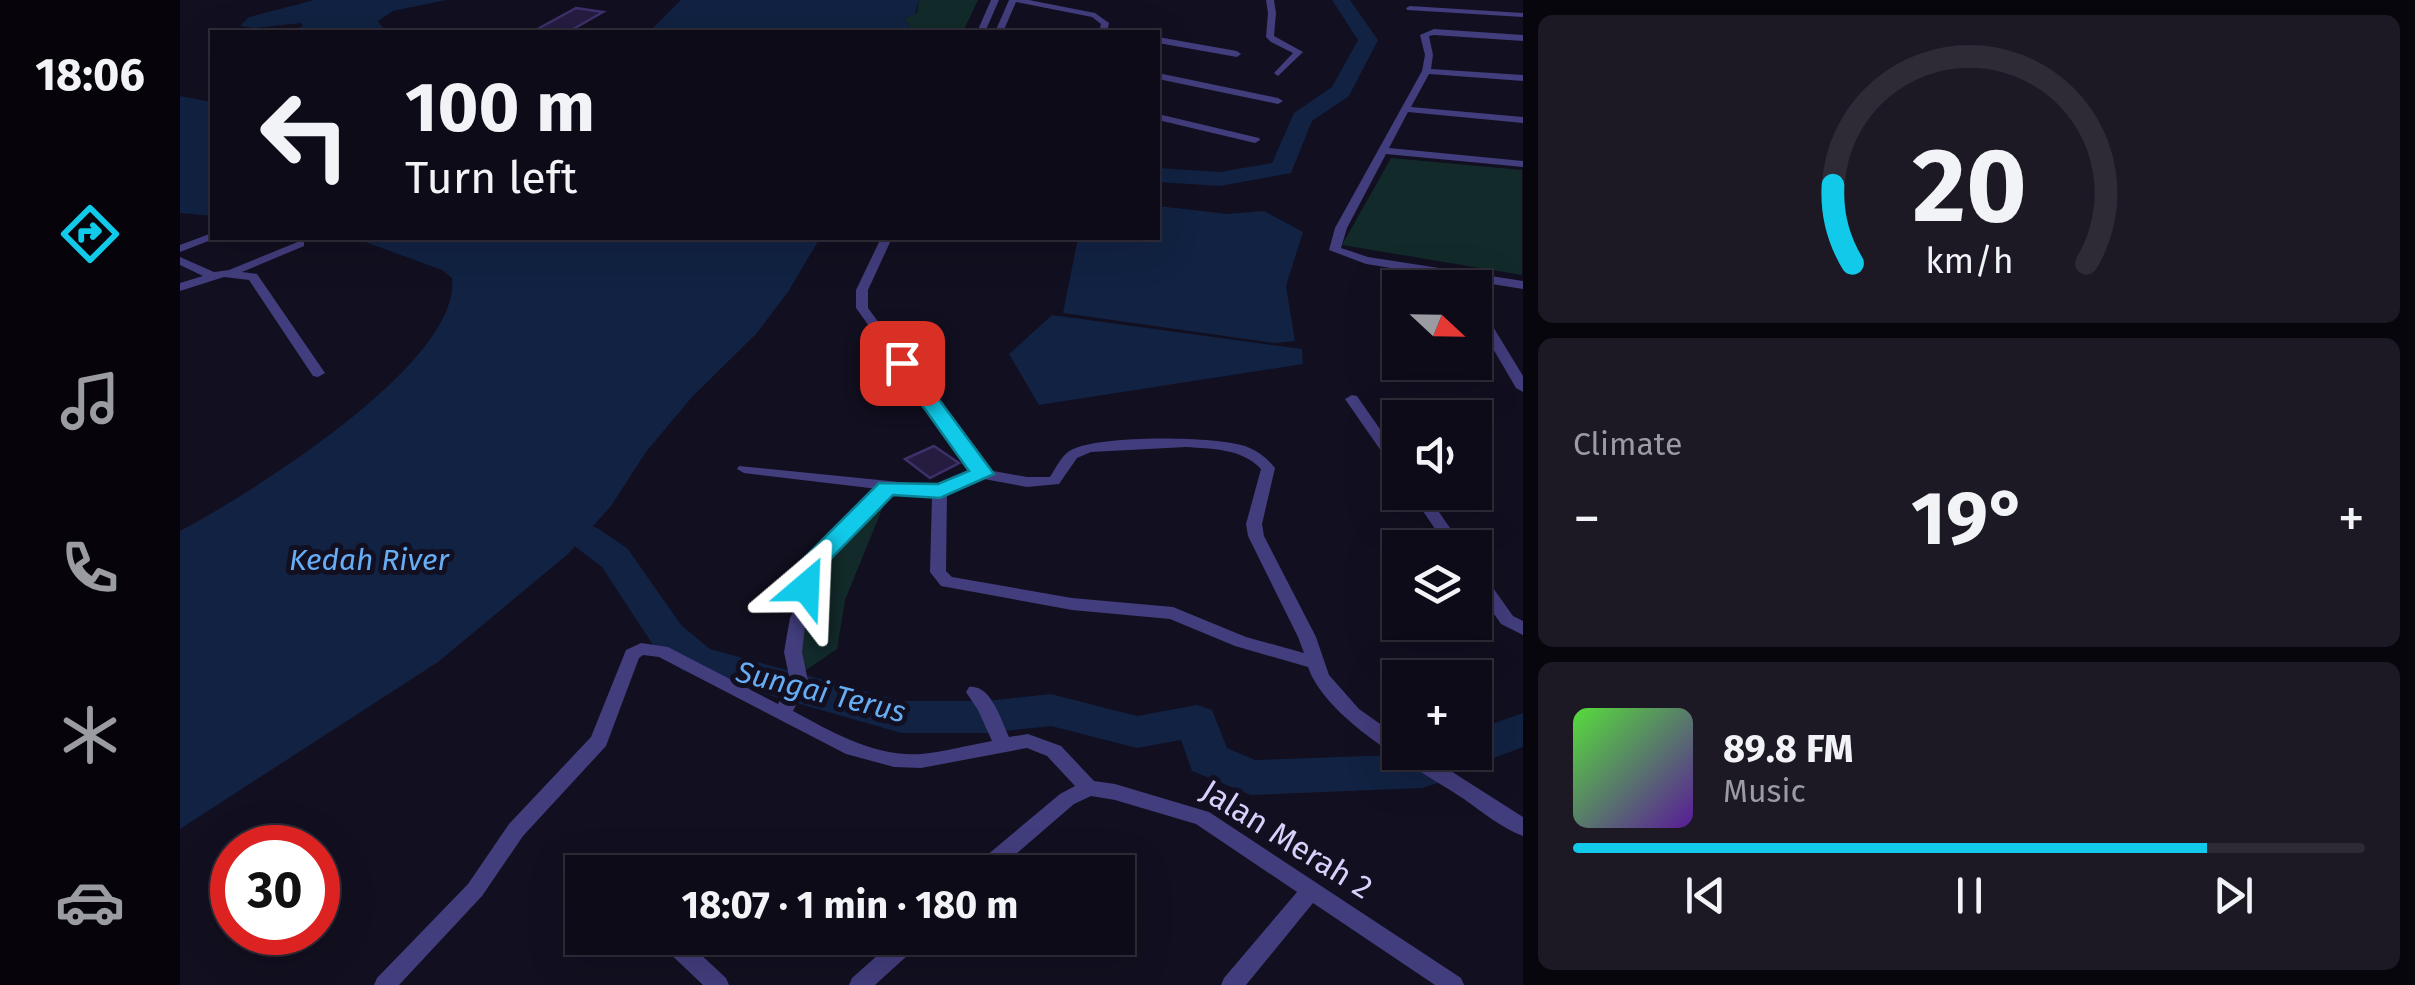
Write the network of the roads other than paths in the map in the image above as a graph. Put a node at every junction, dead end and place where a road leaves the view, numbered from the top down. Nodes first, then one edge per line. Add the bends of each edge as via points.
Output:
1 (996, 0) edge
2 (1014, 0) edge
3 (1270, 0) edge
4 (1410, 8) dead end
5 (1522, 15) edge
6 (982, 30) edge
7 (1000, 30) edge
8 (1103, 30) edge
9 (1522, 38) edge
10 (1425, 39) junction
11 (1160, 40) edge
12 (1522, 46) edge
13 (1237, 54) dead end
14 (1426, 71) junction
15 (1278, 74) dead end
16 (1160, 76) edge
17 (1522, 78) edge
18 (1278, 101) dead end
19 (1404, 109) junction
20 (1160, 117) edge
21 (1522, 120) edge
22 (1255, 140) dead end
23 (1385, 150) junction
24 (1522, 164) edge
25 (210, 237) edge
26 (885, 240) edge
27 (300, 244) dead end
28 (180, 249) edge
29 (180, 261) edge
30 (1410, 270) edge
31 (232, 272) junction
32 (213, 276) junction
33 (1492, 284) edge
34 (180, 286) edge
35 (1522, 286) edge
36 (1492, 336) edge
37 (318, 373) dead end
38 (1522, 388) edge
39 (1352, 399) dead end
40 (1382, 442) edge
41 (744, 469) dead end
42 (982, 474) junction
43 (887, 488) junction
44 (940, 491) junction
45 (1492, 599) edge
46 (1522, 629) edge
47 (1314, 662) junction
48 (981, 700) dead end
49 (785, 709) junction
50 (1382, 735) edge
51 (999, 738) junction
52 (1434, 770) edge
53 (1089, 788) junction
54 (1522, 828) edge
55 (1000, 855) edge
56 (1312, 889) junction
57 (686, 955) edge
58 (893, 955) edge
59 (385, 985) edge
60 (718, 985) edge
61 (860, 985) edge
62 (1232, 985) edge
63 (1453, 985) edge

1 - 6 street
2 - 7 street
2 - 8 street via 1095,15
3 - 15 street via 1269,36 1299,52
4 - 5 street
9 - 10 street via 1434,32
10 - 12 street
10 - 14 street
11 - 13 street
14 - 17 street
14 - 19 street
16 - 18 street
19 - 21 street
19 - 23 street
20 - 22 street
23 - 24 street
23 - 30 street via 1335,250
25 - 28 street
26 - 42 street via 862,290 862,308
27 - 31 street
29 - 32 street
31 - 32 street
31 - 37 street via 253,276
32 - 34 street
33 - 35 street
36 - 38 street
39 - 40 street
41 - 43 street
42 - 44 street
42 - 47 street via 1054,481 1072,455 1089,448 1200,442 1255,454 1268,468 1256,536
43 - 44 street
43 - 49 street via 804,572 806,602 793,662 799,681
44 - 47 street via 938,572 947,582 1072,604 1173,612 1241,642
45 - 46 street
47 - 50 street via 1328,688
48 - 51 street
49 - 51 street via 846,747 894,760 921,761
49 - 59 street via 662,651 632,654 599,741 516,830 475,890
51 - 53 street via 1043,744
52 - 54 street
53 - 55 street
53 - 56 street, Jalan Merah 2 via 1202,818
56 - 62 street
56 - 63 street, Jalan Merah 2
57 - 60 street
58 - 61 street

